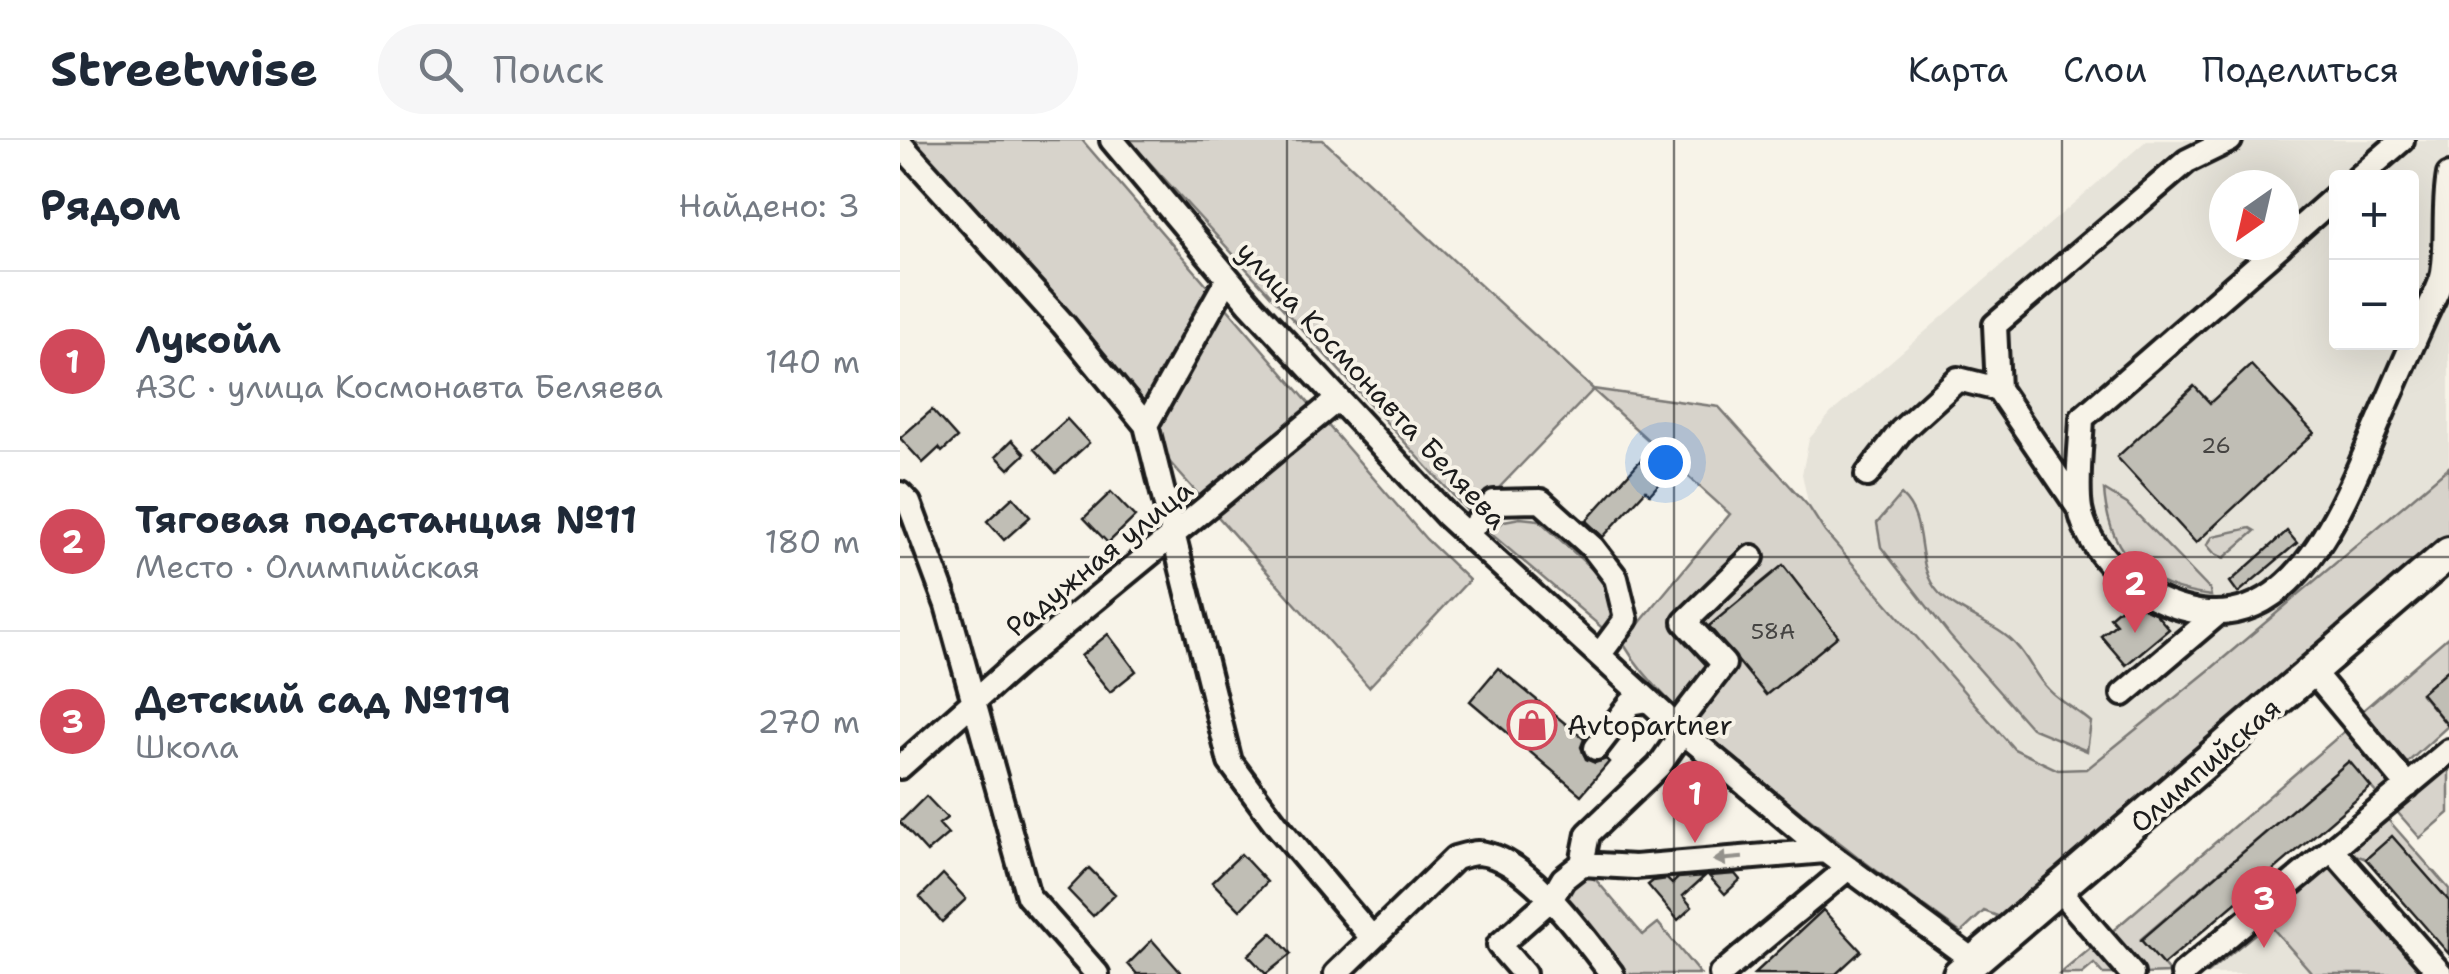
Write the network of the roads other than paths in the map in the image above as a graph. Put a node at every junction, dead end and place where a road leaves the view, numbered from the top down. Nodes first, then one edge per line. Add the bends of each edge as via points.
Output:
1 (1112, 140) edge
2 (2230, 140) edge
3 (2402, 140) edge
4 (901, 143) edge
5 (2367, 170) edge
6 (2449, 175) edge
7 (2329, 202) edge
8 (2299, 229) edge
9 (2264, 260) edge
10 (1228, 278) junction
11 (1998, 389) junction
12 (1338, 399) junction
13 (1146, 425) junction
14 (1867, 475) dead end
15 (900, 494) edge
16 (2080, 510) junction
17 (1466, 534) junction
18 (1172, 538) junction
19 (2449, 553) edge
20 (1752, 557) dead end
21 (2217, 614) junction
22 (1600, 654) junction
23 (2312, 672) junction
24 (2123, 694) dead end
25 (1648, 700) junction
26 (975, 701) junction
27 (1680, 729) junction
28 (1596, 748) dead end
29 (2449, 751) edge
30 (900, 767) edge
31 (2408, 786) junction
32 (1826, 850) junction
33 (2332, 850) junction
34 (1582, 864) junction
35 (1848, 868) junction
36 (2060, 890) junction
37 (1552, 898) junction
38 (1372, 938) junction
39 (1967, 968) edge
40 (1096, 974) edge
41 (1336, 974) edge
42 (1524, 974) edge
43 (1612, 974) edge
44 (1721, 974) edge
45 (2132, 974) edge
46 (2183, 974) edge
47 (2440, 974) edge

1 - 10 street, улица Космонавта Беляева
2 - 11 street via 2187,161 1995,325
3 - 5 street
4 - 13 street
6 - 21 street via 2443,276 2337,514 2281,592
7 - 8 street
9 - 16 street via 2082,418
10 - 12 street, улица Космонавта Беляева
10 - 13 street
11 - 14 street via 1958,379 1901,431
11 - 16 street
12 - 17 street, улица Космонавта Беляева
12 - 18 street, Радужная улица
13 - 18 street
15 - 26 street via 948,605
16 - 21 street via 2101,556 2133,588 2176,609
17 - 22 street, улица Космонавта Беляева
17 - 22 street via 1494,502 1541,501 1616,578 1626,619
18 - 26 street, Радужная улица
18 - 38 street via 1230,762
19 - 23 main road, Олимпийская
20 - 27 street via 1685,622 1724,664
21 - 24 street
22 - 25 street, улица Космонавта Беляева
23 - 31 street
23 - 36 main road, Олимпийская
25 - 27 street, улица Космонавта Беляева
25 - 28 street via 1632,703
26 - 30 street, Радужная улица
26 - 40 street via 1028,896
27 - 32 street, улица Космонавта Беляева
27 - 34 street via 1658,766 1588,834
29 - 31 street
31 - 33 street
32 -> 34 street via 1635,867
32 - 35 street, улица Космонавта Беляева
33 - 46 street
33 - 47 street
34 - 37 street
35 - 39 street, улица Космонавта Беляева
35 - 44 street
36 - 39 main road, Олимпийская
36 - 45 street
37 - 38 street via 1501,859 1477,853 1454,858
37 - 42 street via 1500,945
37 - 43 street
38 - 41 street

